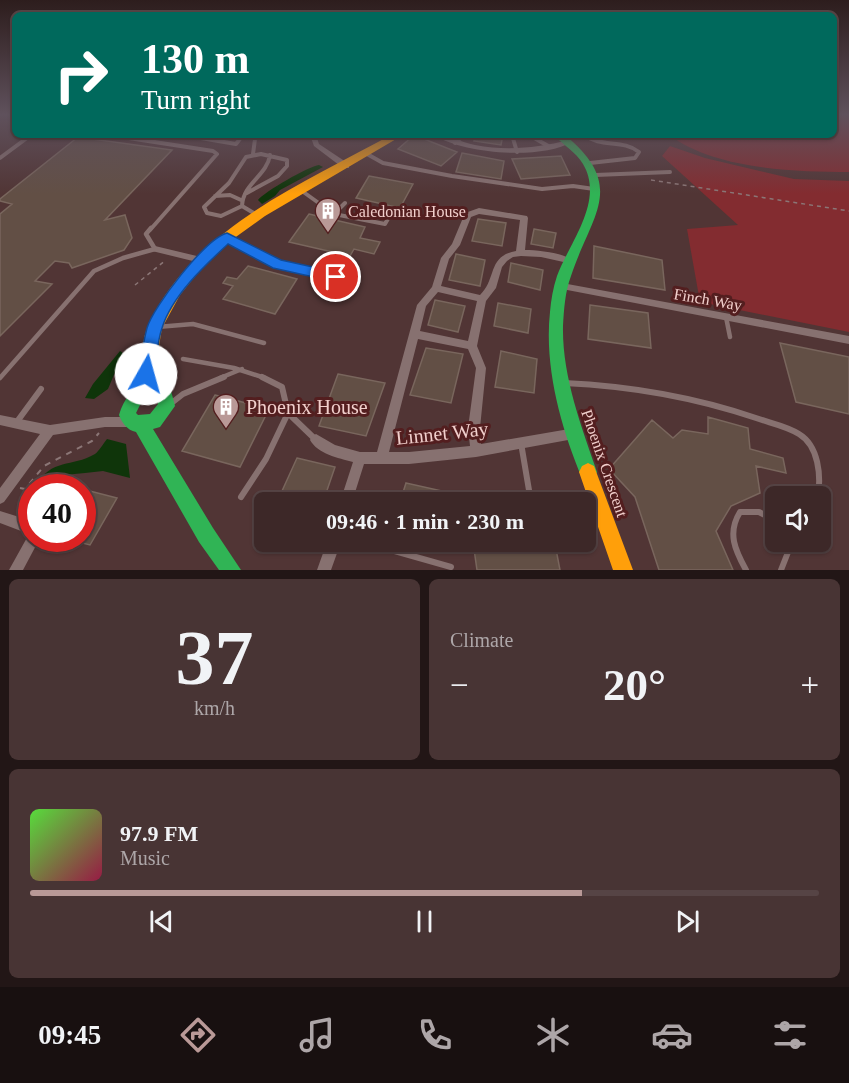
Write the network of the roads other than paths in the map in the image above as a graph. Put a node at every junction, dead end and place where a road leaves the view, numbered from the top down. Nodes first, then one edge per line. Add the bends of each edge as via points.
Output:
1 (23, 141) edge
2 (145, 141) edge
3 (216, 141) edge
4 (239, 141) edge
5 (255, 141) edge
6 (315, 141) edge
7 (389, 141) edge
8 (450, 141) edge
9 (458, 141) edge
10 (514, 141) edge
11 (539, 141) edge
12 (560, 141) edge
13 (566, 141) edge
14 (594, 141) edge
15 (455, 143) junction
16 (550, 147) junction
17 (517, 152) junction
18 (253, 154) junction
19 (367, 154) junction
20 (270, 155) junction
21 (0, 158) edge
22 (346, 166) junction
23 (592, 169) junction
24 (670, 172) dead end
25 (597, 189) junction
26 (302, 191) junction
27 (245, 194) junction
28 (215, 196) junction
29 (241, 200) junction
30 (345, 203) dead end
31 (242, 206) junction
32 (334, 214) junction
33 (259, 216) junction
34 (389, 217) dead end
35 (227, 237) junction
36 (155, 249) junction
37 (520, 253) junction
38 (201, 260) junction
39 (568, 260) junction
40 (336, 277) dead end
41 (562, 286) junction
42 (436, 288) junction
43 (482, 299) junction
44 (726, 317) junction
45 (154, 327) junction
46 (415, 334) junction
47 (730, 337) dead end
48 (849, 340) edge
49 (264, 343) dead end
50 (472, 346) junction
51 (183, 359) dead end
52 (242, 369) junction
53 (146, 374) junction
54 (0, 378) edge
55 (564, 382) junction
56 (41, 389) dead end
57 (159, 391) junction
58 (183, 394) junction
59 (133, 401) junction
60 (164, 411) junction
61 (288, 413) junction
62 (0, 420) edge
63 (16, 423) junction
64 (136, 423) junction
65 (103, 426) junction
66 (50, 430) junction
67 (575, 434) junction
68 (316, 440) joint
69 (521, 443) junction
70 (157, 449) junction
71 (476, 451) junction
72 (360, 458) junction
73 (381, 459) junction
74 (820, 486) edge
75 (349, 492) edge
76 (529, 492) edge
77 (241, 497) dead end
78 (0, 498) edge
79 (765, 513) edge
80 (0, 518) edge
81 (18, 524) edge
82 (26, 552) edge
83 (330, 552) edge
84 (398, 552) edge
85 (788, 552) edge
86 (451, 567) dead end
87 (16, 570) edge
88 (231, 570) edge
89 (324, 570) edge
90 (623, 570) edge
91 (746, 570) edge
92 (781, 570) edge

1 - 21 lane
2 - 36 lane via 217,154 146,234
3 - 4 lane via 236,144
5 - 18 lane
6 - 22 street
7 - 19 street
8 - 15 street
9 - 15 lane
10 - 17 lane
11 - 16 lane
12 - 16 street
13 - 23 street
14 - 23 lane via 630,146 639,152 635,158
15 - 17 street via 493,152
16 - 17 street
18 - 20 lane
18 - 28 lane via 241,160 229,183
19 - 22 street
19 - 25 lane via 383,163 452,176 542,189
20 - 27 lane via 268,166
20 - 27 lane via 287,160 286,169
22 - 26 street
23 - 24 lane
23 - 25 street, Phoenix Crescent
25 - 39 street, Phoenix Crescent
26 - 32 lane
26 - 33 street
27 - 29 lane
28 - 29 lane via 230,195
28 - 31 lane via 204,207 213,216 226,215
29 - 31 lane
30 - 32 lane
31 - 33 lane
32 - 34 lane via 386,224
33 - 35 street
35 - 38 street
35 - 40 lane via 278,264
36 - 38 street
36 - 54 lane via 94,271
37 - 39 street
37 - 42 street via 524,219 472,212 445,258
37 - 43 street via 499,265 491,292
38 - 45 street
39 - 41 street, Phoenix Crescent
41 - 44 street, Finch Way
41 - 55 street, Phoenix Crescent via 557,332
42 - 43 street
42 - 46 street via 422,305
43 - 50 street
44 - 47 lane
44 - 48 street, Finch Way
45 - 49 lane via 193,324
45 - 53 street
46 - 50 street
46 - 73 street
50 - 71 street via 481,368 474,428
51 - 52 lane
52 - 58 lane
52 - 61 lane via 282,387
53 - 57 street
53 - 59 street
55 - 67 street, Phoenix Crescent
55 - 74 lane via 662,392 719,405 800,434 816,455
56 - 63 lane
57 - 58 lane
57 - 59 street
57 - 60 street via 167,396
58 - 60 lane
59 - 64 street via 127,415
59 - 65 street
60 - 64 street
60 - 70 street
61 - 68 lane
61 - 77 lane via 266,459
62 - 63 street
63 - 66 street
64 - 65 street
64 - 70 street
65 - 66 street
66 - 78 street
67 - 69 street, Linnet Way
67 - 90 street, Phoenix Crescent
68 - 72 street, Linnet Way via 332,450
69 - 71 street, Linnet Way
69 - 76 lane
70 - 88 street via 198,525
71 - 73 street, Linnet Way
72 - 73 street, Linnet Way
72 - 75 street
79 - 91 lane via 740,512 733,521 731,534
80 - 81 street
82 - 87 street
83 - 89 street
84 - 86 lane
85 - 92 lane

